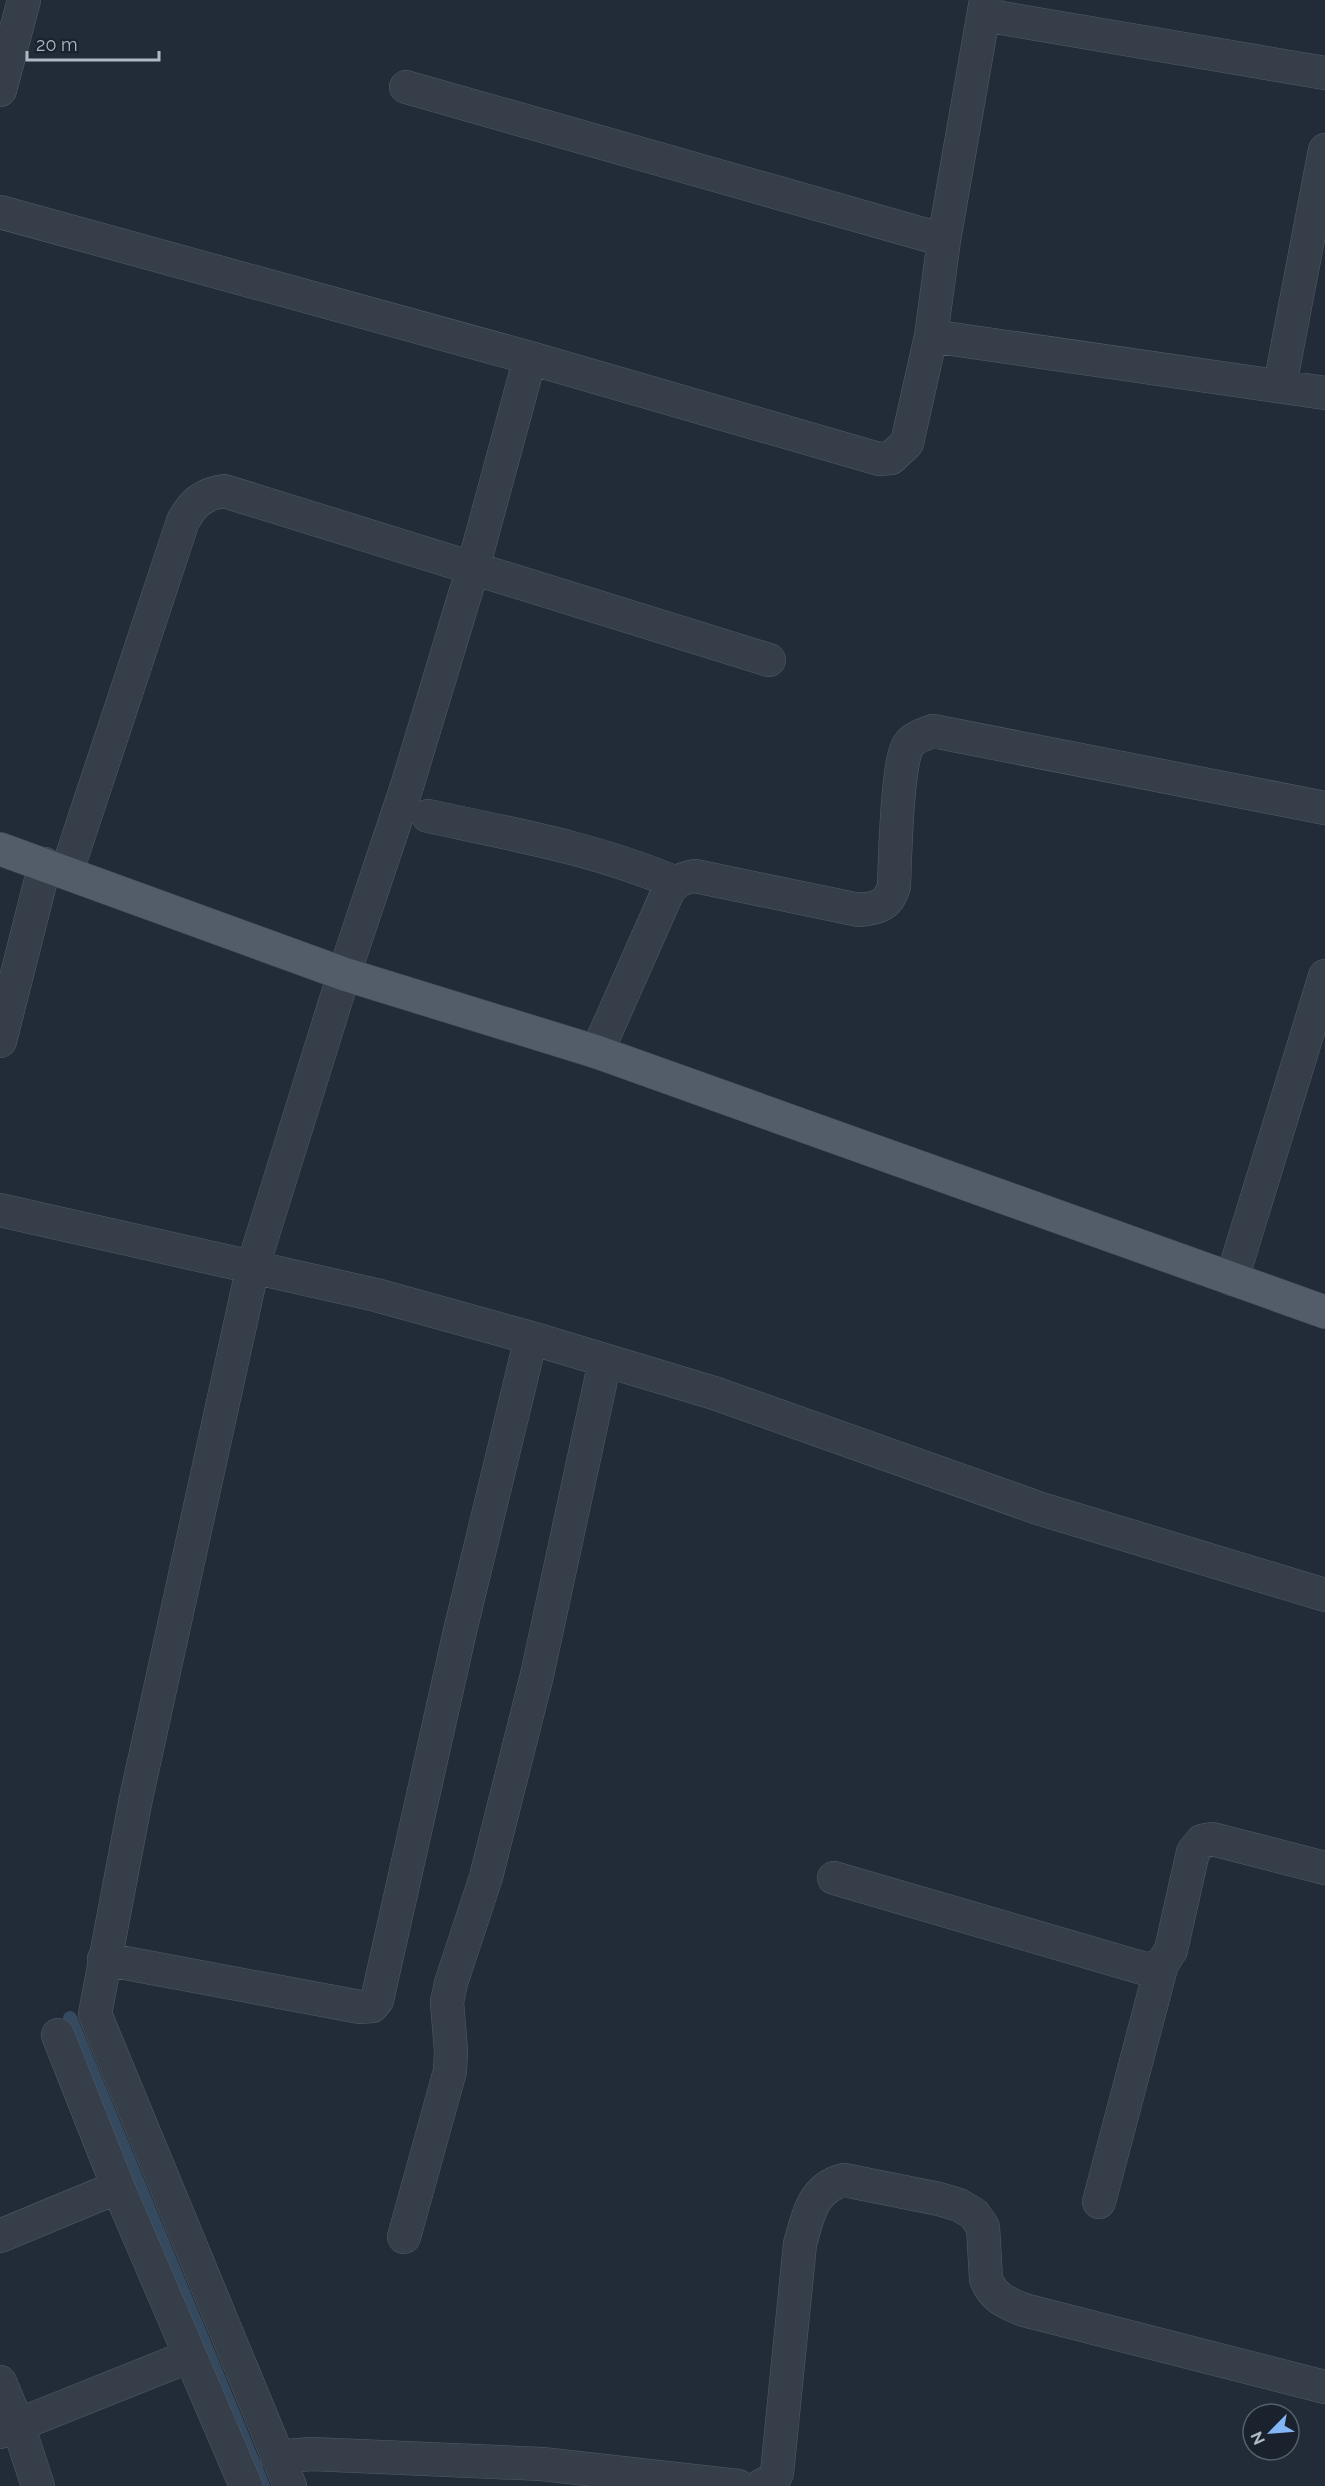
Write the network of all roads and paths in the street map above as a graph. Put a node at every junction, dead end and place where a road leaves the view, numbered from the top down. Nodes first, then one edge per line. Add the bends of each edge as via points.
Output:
1 (24, 0) edge
2 (985, 7) edge
3 (1325, 73) edge
4 (406, 87) dead end
5 (0, 90) edge
6 (1325, 150) edge
7 (0, 212) edge
8 (945, 240) junction
9 (931, 336) junction
10 (530, 358) junction
11 (1280, 385) junction
12 (1325, 393) edge
13 (472, 568) junction
14 (769, 660) dead end
15 (1325, 808) edge
16 (428, 816) dead end
17 (0, 849) edge
18 (56, 868) junction
19 (676, 883) junction
20 (344, 974) junction
21 (1325, 976) edge
22 (0, 1041) edge
23 (597, 1052) junction
24 (0, 1210) edge
25 (253, 1266) junction
26 (1232, 1279) junction
27 (1325, 1312) edge
28 (531, 1338) junction
29 (605, 1361) junction
30 (1325, 1595) edge
31 (1325, 1868) edge
32 (834, 1878) dead end
33 (105, 1959) junction
34 (1162, 1964) junction
35 (58, 2035) dead end
36 (118, 2187) junction
37 (1099, 2202) dead end
38 (0, 2236) edge
39 (404, 2237) dead end
40 (190, 2356) junction
41 (0, 2382) edge
42 (1325, 2387) edge
43 (9, 2428) edge
44 (284, 2471) edge
45 (38, 2486) edge
46 (246, 2486) edge
47 (738, 2486) edge
48 (761, 2486) edge

1 - 5 street
2 - 3 street
2 - 8 street
4 - 8 street
6 - 11 street
7 - 10 street
8 - 9 street
9 - 10 street via 907,443 891,458 879,459
9 - 11 street
10 - 13 street
11 - 12 street
13 - 14 street
13 - 18 street via 224,491 209,493 192,506 183,521
13 - 20 street via 407,786
15 - 19 street via 933,731 917,737 905,751 894,886 890,899 878,908 858,910 695,876
16 - 19 street via 588,851
17 - 18 main road
18 - 20 main road
18 - 22 street
19 - 23 street via 666,896
20 - 23 main road
20 - 25 street
21 - 26 street
23 - 26 main road
24 - 25 street
25 - 28 street
25 - 33 street via 135,1803
26 - 27 main road
28 - 29 street
28 - 33 street via 377,2000 372,2006 360,2007
29 - 30 street via 714,1393 1041,1509
29 - 39 street via 531,1697 486,1877 451,1983 447,2002 450,2071
31 - 34 street via 1212,1839 1202,1841 1193,1852 1171,1950
32 - 34 street via 1149,1970
33 - 44 street via 95,2014
34 - 37 street
35 - 36 street
36 - 38 street
36 - 40 street
40 - 43 street
40 - 46 street
41 - 43 street
42 - 48 street via 1007,2303 997,2297 986,2279 983,2227 974,2214 939,2199 844,2180 831,2183 810,2206 803,2234 777,2474
43 - 45 street
44 - 47 street via 311,2454 542,2464

